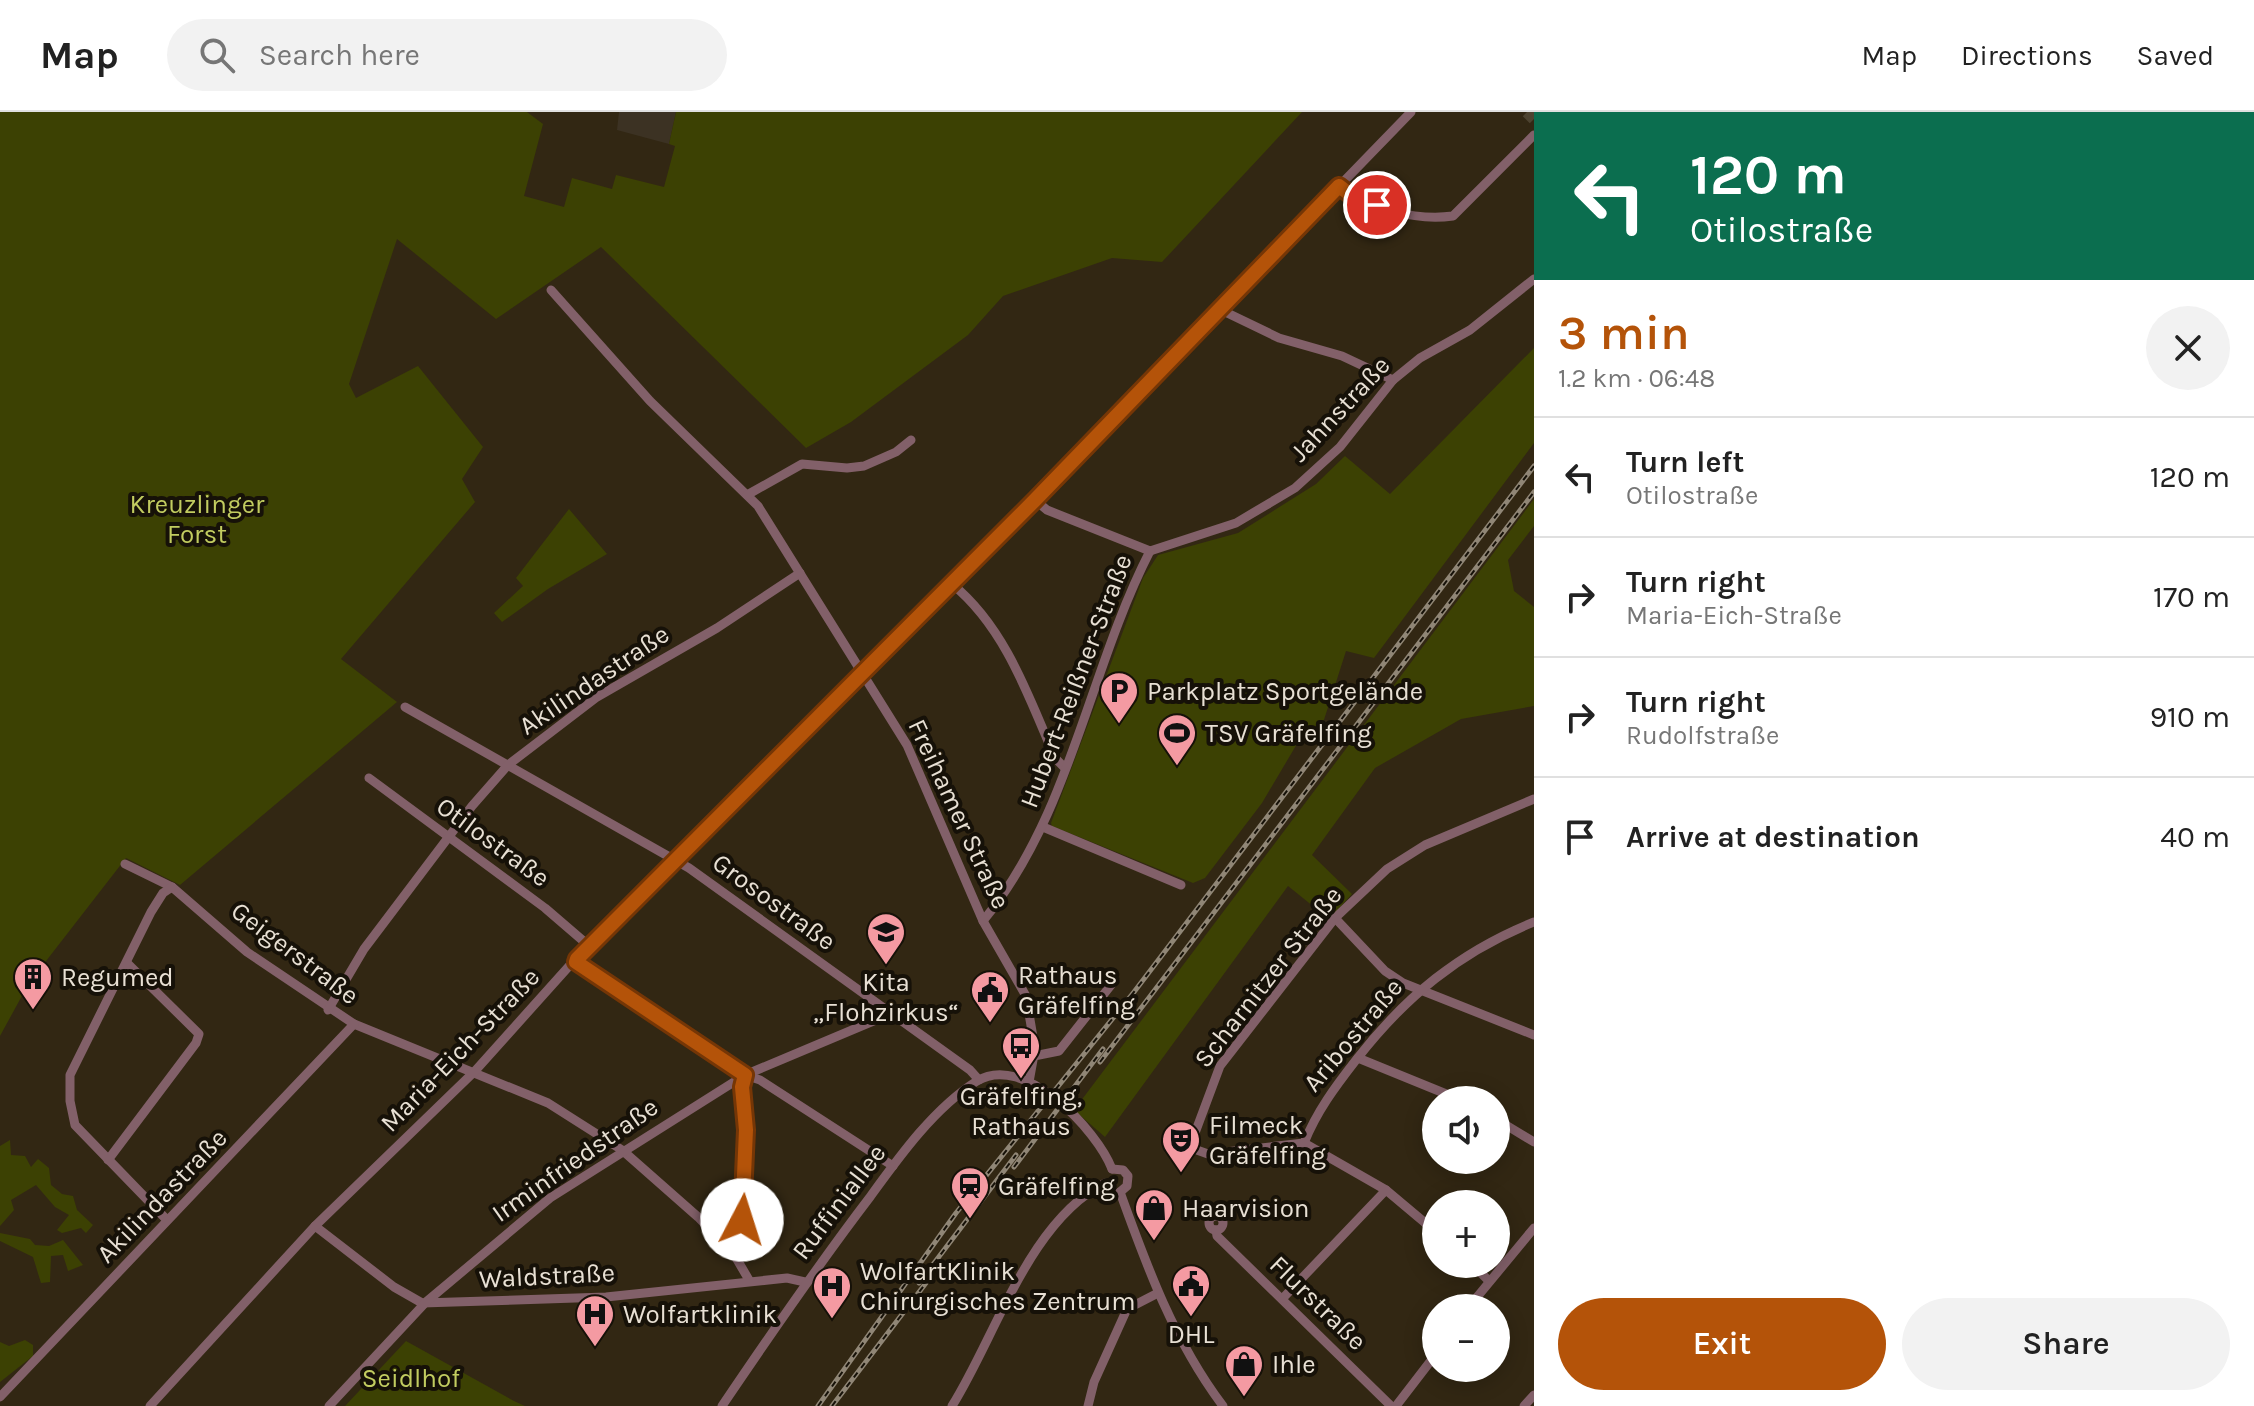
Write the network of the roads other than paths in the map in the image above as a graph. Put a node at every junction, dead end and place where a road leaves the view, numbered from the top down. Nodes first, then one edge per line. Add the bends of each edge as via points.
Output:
1 (1411, 112) edge
2 (1534, 135) edge
3 (1339, 186) junction
4 (1534, 279) edge
5 (551, 290) dead end
6 (1219, 309) junction
7 (1393, 380) junction
8 (911, 440) dead end
9 (747, 495) junction
10 (1035, 500) junction
11 (1150, 551) junction
12 (800, 573) junction
13 (952, 584) junction
14 (863, 673) junction
15 (405, 707) dead end
16 (508, 765) junction
17 (1065, 768) junction
18 (369, 778) dead end
19 (1534, 799) edge
20 (1043, 827) junction
21 (450, 838) junction
22 (676, 862) junction
23 (125, 864) dead end
24 (1181, 885) dead end
25 (172, 887) junction
26 (1335, 918) junction
27 (983, 921) junction
28 (1534, 922) edge
29 (588, 945) junction
30 (576, 962) junction
31 (127, 963) junction
32 (1115, 980) dead end
33 (1419, 990) junction
34 (328, 1010) junction
35 (890, 1014) junction
36 (354, 1024) junction
37 (1534, 1035) edge
38 (1034, 1056) junction
39 (1358, 1058) junction
40 (475, 1071) junction
41 (745, 1075) junction
42 (979, 1080) junction
43 (1029, 1082) junction
44 (1427, 1086) edge
45 (1510, 1127) edge
46 (1534, 1142) edge
47 (1304, 1143) junction
48 (622, 1150) junction
49 (108, 1160) junction
50 (893, 1166) junction
51 (1112, 1169) junction
52 (1105, 1183) junction
53 (1386, 1190) junction
54 (1120, 1192) junction
55 (166, 1219) junction
56 (1422, 1220) edge
57 (315, 1226) junction
58 (1534, 1228) edge
59 (1216, 1230) dead end
60 (735, 1256) junction
61 (749, 1280) junction
62 (1488, 1280) joint
63 (805, 1282) junction
64 (1158, 1293) junction
65 (1478, 1294) edge
66 (1283, 1298) junction
67 (426, 1302) junction
68 (1422, 1371) edge
69 (0, 1397) edge
70 (150, 1406) edge
71 (329, 1406) edge
72 (722, 1406) edge
73 (952, 1406) edge
74 (1088, 1406) edge
75 (1223, 1406) edge
76 (1394, 1406) edge

1 - 3 street, Maria-Eich-Straße
2 - 3 street via 1453,216 1399,212 1356,199
3 - 6 street, Maria-Eich-Straße
4 - 7 street, Jahnstraße via 1470,330
5 - 9 street, Freihamer Straße via 650,401
6 - 7 street via 1279,338 1355,361
6 - 10 street, Maria-Eich-Straße
7 - 11 street, Jahnstraße via 1340,447 1295,488 1236,523
8 - 9 street via 864,466 802,464
9 - 12 street, Freihamer Straße
10 - 11 street via 1047,510
10 - 13 street, Maria-Eich-Straße
11 - 17 street, Hubert-Reißner-Straße
12 - 14 street, Freihamer Straße
12 - 16 street, Akilindastraße via 597,697
13 - 14 street, Maria-Eich-Straße
13 - 17 street via 972,600 999,640 1055,758
14 - 22 street, Maria-Eich-Straße
14 - 27 street, Freihamer Straße via 907,745
15 - 16 street, Grosostraße
16 - 21 street, Akilindastraße
16 - 22 street, Grosostraße
17 - 20 street, Hubert-Reißner-Straße
18 - 21 street, Otilostraße
19 - 26 street, Scharnitzer Straße via 1425,845 1387,869
20 - 24 street, Hubert-Reißner-Straße
20 - 27 street, Hubert-Reißner-Straße via 1008,891
21 - 29 street, Otilostraße
21 - 34 street, Akilindastraße via 364,949
22 - 29 street, Maria-Eich-Straße
22 - 35 street, Grosostraße
23 - 25 street, Geigerstraße
25 - 31 street via 151,912
25 - 34 street, Geigerstraße via 247,952
26 - 33 street via 1385,971
26 - 47 street, Scharnitzer Straße via 1220,1066 1192,1141 1194,1149 1208,1154
27 - 38 street, Freihamer Straße via 1026,996
28 - 33 street, Aribostraße via 1458,959
29 - 30 street, Maria-Eich-Straße
30 - 40 street, Maria-Eich-Straße
30 - 41 street
31 - 49 street via 70,1075 75,1125
31 - 49 street via 199,1034
32 - 38 street via 1059,1051
33 - 37 street
33 - 39 street, Aribostraße
34 - 36 street, Geigerstraße
35 - 41 street, Irminfriedstraße
35 - 42 street, Grosostraße
36 - 40 street, Geigerstraße
36 - 55 street, Akilindastraße via 217,1173
38 - 43 street, Freihamer Straße
39 - 44 street
39 - 47 street, Aribostraße via 1317,1111
40 - 48 street, Geigerstraße via 548,1103
40 - 57 street, Maria-Eich-Straße
41 - 48 street, Irminfriedstraße
41 - 50 street
41 - 60 street via 745,1190
42 - 43 street via 998,1076
42 - 50 street, Ruffiniallee
43 - 51 street via 1095,1136
45 - 46 street
47 - 53 street
48 - 60 street, Geigerstraße
48 - 67 street, Irminfriedstraße via 550,1198
49 - 55 street
50 - 63 street, Ruffiniallee
51 - 52 street
51 - 54 street via 1128,1176
52 - 54 street
52 - 73 street via 1082,1196 1038,1249
53 - 56 street
53 - 66 street
54 - 64 street
55 - 69 street, Akilindastraße
57 - 67 street, Waldstraße via 394,1287
57 - 70 street, Maria-Eich-Straße
58 - 62 street
59 - 66 street, Flurstraße
60 - 61 street, Geigerstraße
61 - 63 street, Waldstraße
61 - 67 street, Waldstraße via 606,1297
62 - 65 street
63 - 72 street, Ruffiniallee
64 - 74 street via 1127,1309
64 - 75 street via 1180,1340
66 - 76 street, Flurstraße
67 - 71 street, Irminfriedstraße
68 - 76 street

